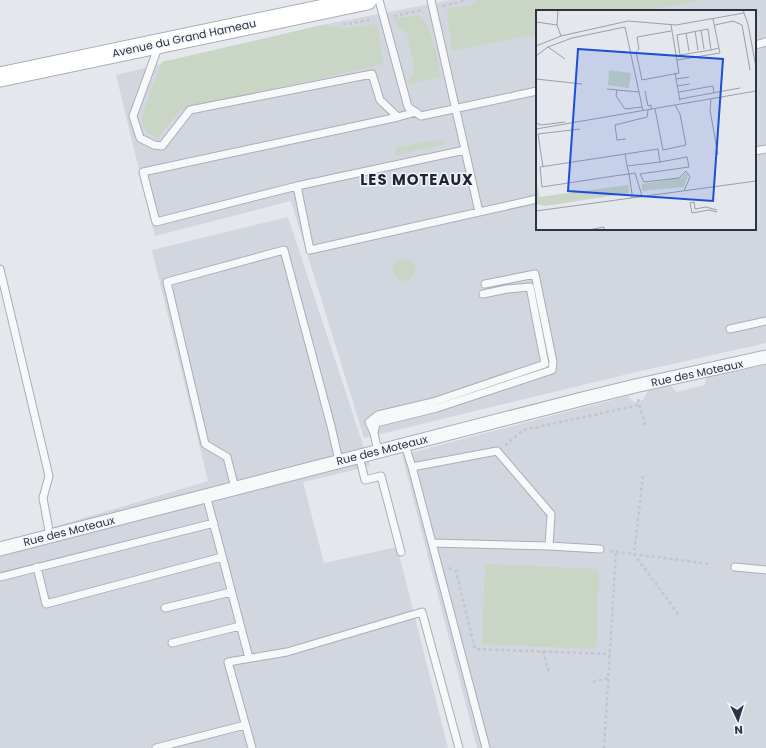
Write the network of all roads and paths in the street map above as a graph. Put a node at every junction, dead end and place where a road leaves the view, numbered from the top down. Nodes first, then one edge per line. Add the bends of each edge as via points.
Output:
1 (367, 0) edge
2 (379, 0) edge
3 (431, 0) edge
4 (766, 42) edge
5 (160, 43) junction
6 (756, 44) edge
7 (0, 77) edge
8 (536, 91) edge
9 (455, 109) junction
10 (416, 112) junction
11 (398, 117) junction
12 (766, 149) edge
13 (465, 150) junction
14 (756, 152) edge
15 (297, 186) junction
16 (536, 199) edge
17 (479, 212) junction
18 (0, 269) edge
19 (485, 284) dead end
20 (483, 294) dead end
21 (766, 322) edge
22 (730, 329) dead end
23 (766, 357) edge
24 (635, 386) junction
25 (639, 405) junction
26 (645, 425) dead end
27 (374, 433) junction
28 (404, 445) junction
29 (497, 451) junction
30 (378, 452) junction
31 (359, 456) junction
32 (339, 461) junction
33 (412, 467) junction
34 (643, 476) dead end
35 (235, 488) junction
36 (206, 495) junction
37 (214, 523) junction
38 (50, 536) junction
39 (432, 544) junction
40 (549, 546) junction
41 (0, 549) edge
42 (600, 549) joint
43 (401, 552) dead end
44 (616, 552) junction
45 (634, 554) junction
46 (222, 557) junction
47 (437, 562) junction
48 (710, 564) dead end
49 (37, 567) junction
50 (735, 567) dead end
51 (766, 570) edge
52 (0, 576) edge
53 (231, 592) junction
54 (165, 608) dead end
55 (678, 614) dead end
56 (240, 626) junction
57 (172, 643) dead end
58 (543, 652) junction
59 (610, 654) junction
60 (249, 658) junction
61 (549, 673) dead end
62 (608, 678) junction
63 (593, 682) dead end
64 (245, 725) junction
65 (156, 748) edge
66 (252, 748) edge
67 (459, 748) edge
68 (486, 748) edge
69 (604, 748) edge

1 - 5 main road, Avenue du Grand Hameau
2 - 10 lane via 408,107
3 - 9 lane
4 - 6 lane
5 - 7 main road, Avenue du Grand Hameau
5 - 11 lane via 133,116 140,138 154,145 162,146 190,110 372,74 380,100
8 - 9 lane
9 - 10 lane via 421,116
9 - 13 lane
10 - 11 lane
11 - 15 lane via 144,172 156,222
12 - 14 lane
13 - 15 lane
13 - 17 lane
15 - 17 lane via 310,250
16 - 17 lane
18 - 38 lane via 49,476 43,498
19 - 27 lane via 535,274 553,362 552,370 437,408 376,423
20 - 27 lane via 530,287 545,364 433,402 378,415 369,422
21 - 22 lane
23 - 24 street, Rue des Moteaux
24 - 25 path
24 - 28 street, Rue des Moteaux
25 - 26 path
25 - 29 path via 524,430
27 - 30 lane
28 - 30 street, Rue des Moteaux
28 - 33 lane
29 - 33 lane
29 - 40 lane via 551,514
30 - 31 street, Rue des Moteaux
31 - 32 street, Rue des Moteaux
31 - 43 lane via 365,480 382,476
32 - 35 street, Rue des Moteaux
32 - 35 lane via 284,250 167,282 205,444 226,457
33 - 39 lane
34 - 45 path
35 - 36 street, Rue des Moteaux
36 - 37 lane
36 - 38 street, Rue des Moteaux
37 - 46 lane
37 - 49 lane
38 - 41 street, Rue des Moteaux
39 - 40 lane
39 - 47 lane
40 - 42 lane
42 - 44 path
44 - 45 path
44 - 59 path
45 - 48 path
45 - 55 path
46 - 49 lane via 46,604
46 - 53 lane
47 - 58 path via 456,572 476,649
47 - 68 lane
49 - 52 lane
50 - 51 lane
53 - 54 lane
53 - 56 lane
56 - 57 lane
56 - 60 lane
58 - 59 path
58 - 61 path
59 - 62 path
60 - 64 lane via 228,662
60 - 67 lane via 287,652 422,612
62 - 63 path
62 - 69 path
64 - 65 lane
64 - 66 lane

